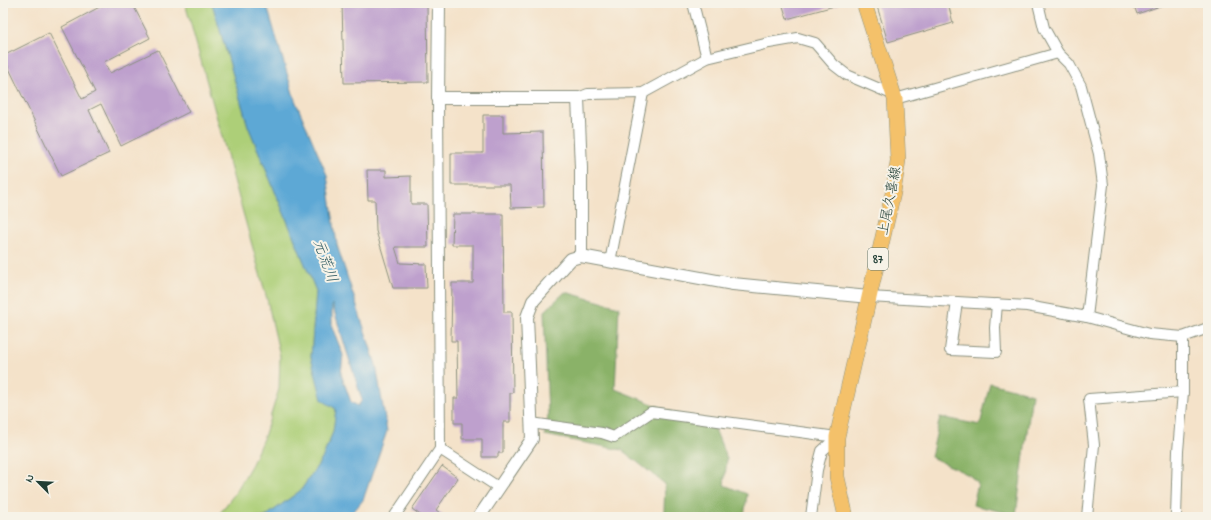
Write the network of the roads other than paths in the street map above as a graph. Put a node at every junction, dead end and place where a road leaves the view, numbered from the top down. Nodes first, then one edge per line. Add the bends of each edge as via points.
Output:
1 (438, 3) edge
2 (693, 3) edge
3 (864, 3) edge
4 (1038, 3) edge
5 (1058, 53) junction
6 (707, 58) junction
7 (643, 93) junction
8 (894, 97) junction
9 (438, 98) junction
10 (578, 98) junction
11 (581, 256) junction
12 (610, 262) junction
13 (869, 297) junction
14 (957, 302) junction
15 (996, 304) junction
16 (1087, 317) junction
17 (1208, 328) edge
18 (1183, 337) junction
19 (1184, 392) junction
20 (531, 423) junction
21 (837, 437) junction
22 (440, 449) junction
23 (498, 487) junction
24 (394, 517) edge
25 (479, 517) edge
26 (811, 517) edge
27 (846, 517) edge
28 (1088, 517) edge
29 (1176, 517) edge

1 - 9 street
2 - 6 street
3 - 8 main road, 上尾久喜線 / 87
4 - 5 street via 1044,28
5 - 8 street
5 - 16 street via 1069,64 1081,86 1099,154 1103,185
6 - 7 street
6 - 8 street via 798,38 815,42 834,65 847,75
7 - 10 street via 588,94
7 - 12 street
8 - 13 main road, 上尾久喜線 / 87 via 898,161
9 - 10 street
9 - 22 street
10 - 11 street
11 - 12 street
11 - 20 street via 571,259 533,301 528,317
12 - 13 street via 733,284
13 - 14 street
13 - 21 main road, 上尾久喜線 / 87
14 - 15 street
14 - 15 street via 950,350 996,352
15 - 16 street via 1027,306
16 - 18 street via 1149,334
17 - 18 street
18 - 19 street
19 - 28 street via 1089,399 1094,445
19 - 29 street via 1178,451
20 - 21 street via 614,437 651,412
20 - 23 street via 532,438
21 - 26 street via 822,451
21 - 27 main road, 上尾久喜線 / 87 via 836,477
22 - 23 street
22 - 24 street
23 - 25 street

